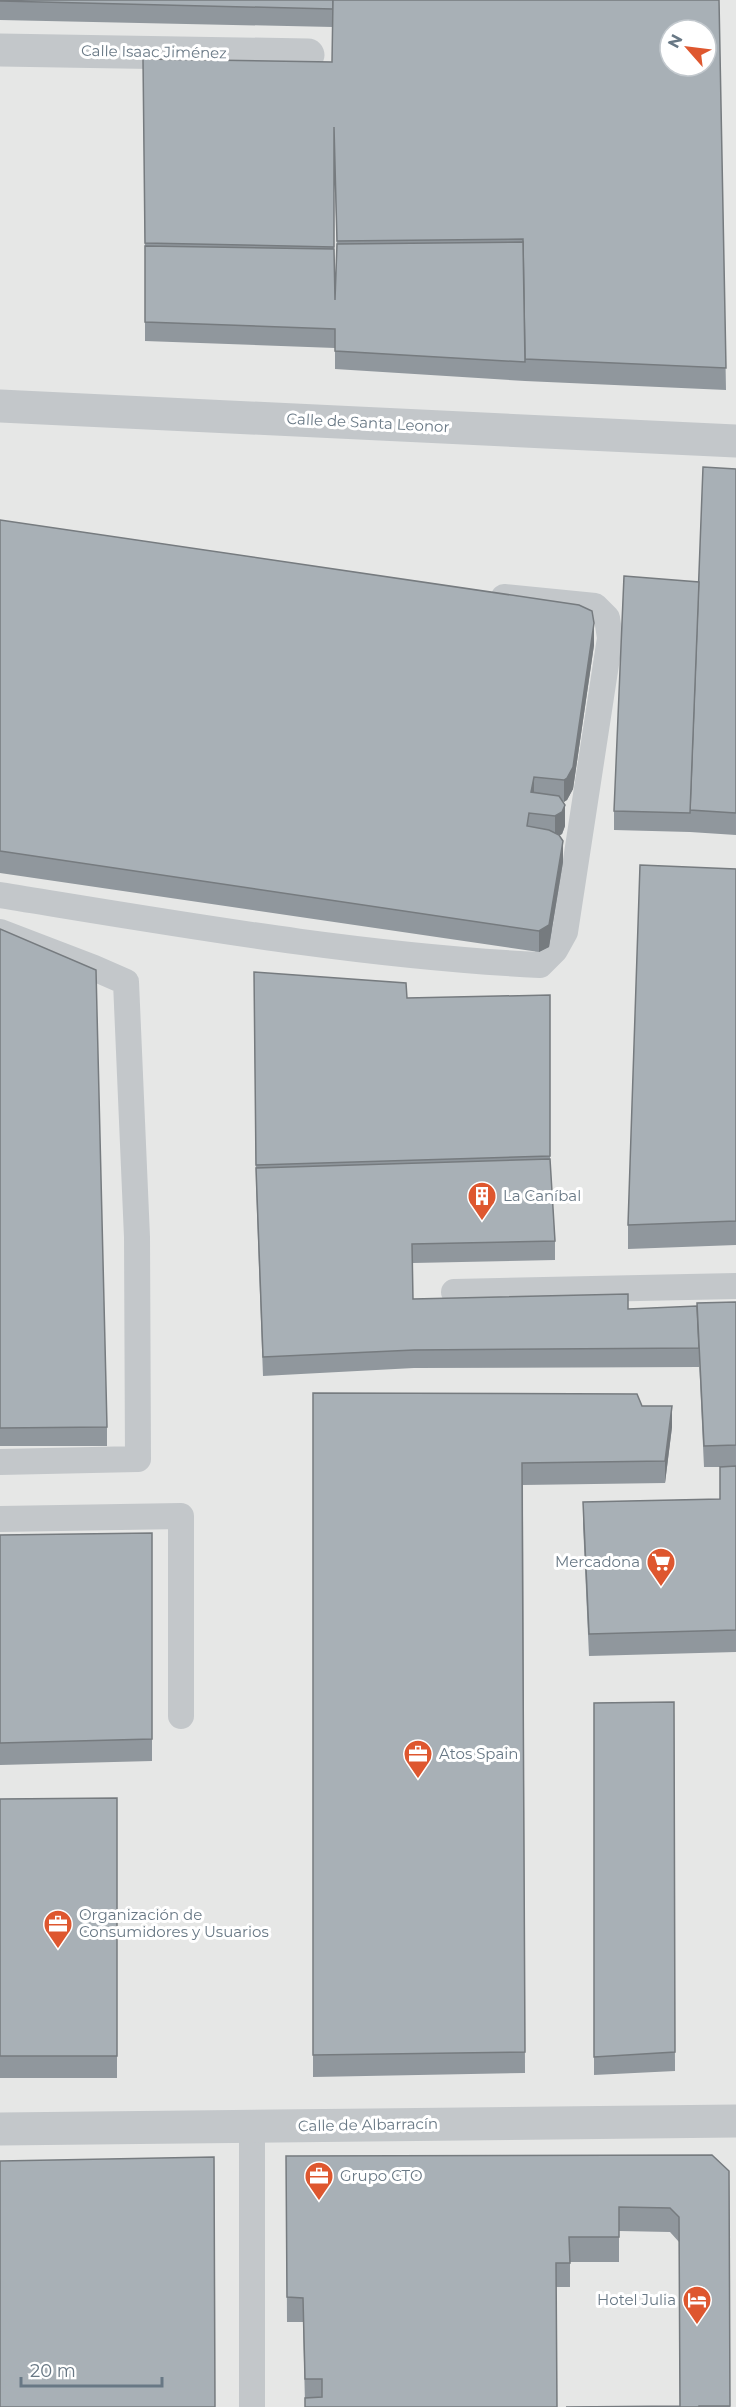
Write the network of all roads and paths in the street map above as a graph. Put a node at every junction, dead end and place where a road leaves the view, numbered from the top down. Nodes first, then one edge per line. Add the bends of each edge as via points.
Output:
1 (0, 50) edge
2 (308, 55) dead end
3 (0, 406) edge
4 (736, 441) edge
5 (481, 595) edge
6 (0, 895) edge
7 (0, 932) edge
8 (736, 1286) edge
9 (454, 1292) dead end
10 (0, 1462) edge
11 (0, 1519) edge
12 (181, 1716) dead end
13 (736, 2121) edge
14 (252, 2126) junction
15 (0, 2129) edge
16 (252, 2407) edge

1 - 2 street, Calle Isaac Jiménez
3 - 4 street, Calle de Santa Leonor
5 - 6 lane via 595,606 607,618 610,638 565,932 540,965 371,951
7 - 10 lane via 126,982 137,1237 138,1436 138,1459
8 - 9 lane
11 - 12 lane via 181,1516
13 - 14 street, Calle de Albarracín
14 - 15 street, Calle de Albarracín
14 - 16 lane

